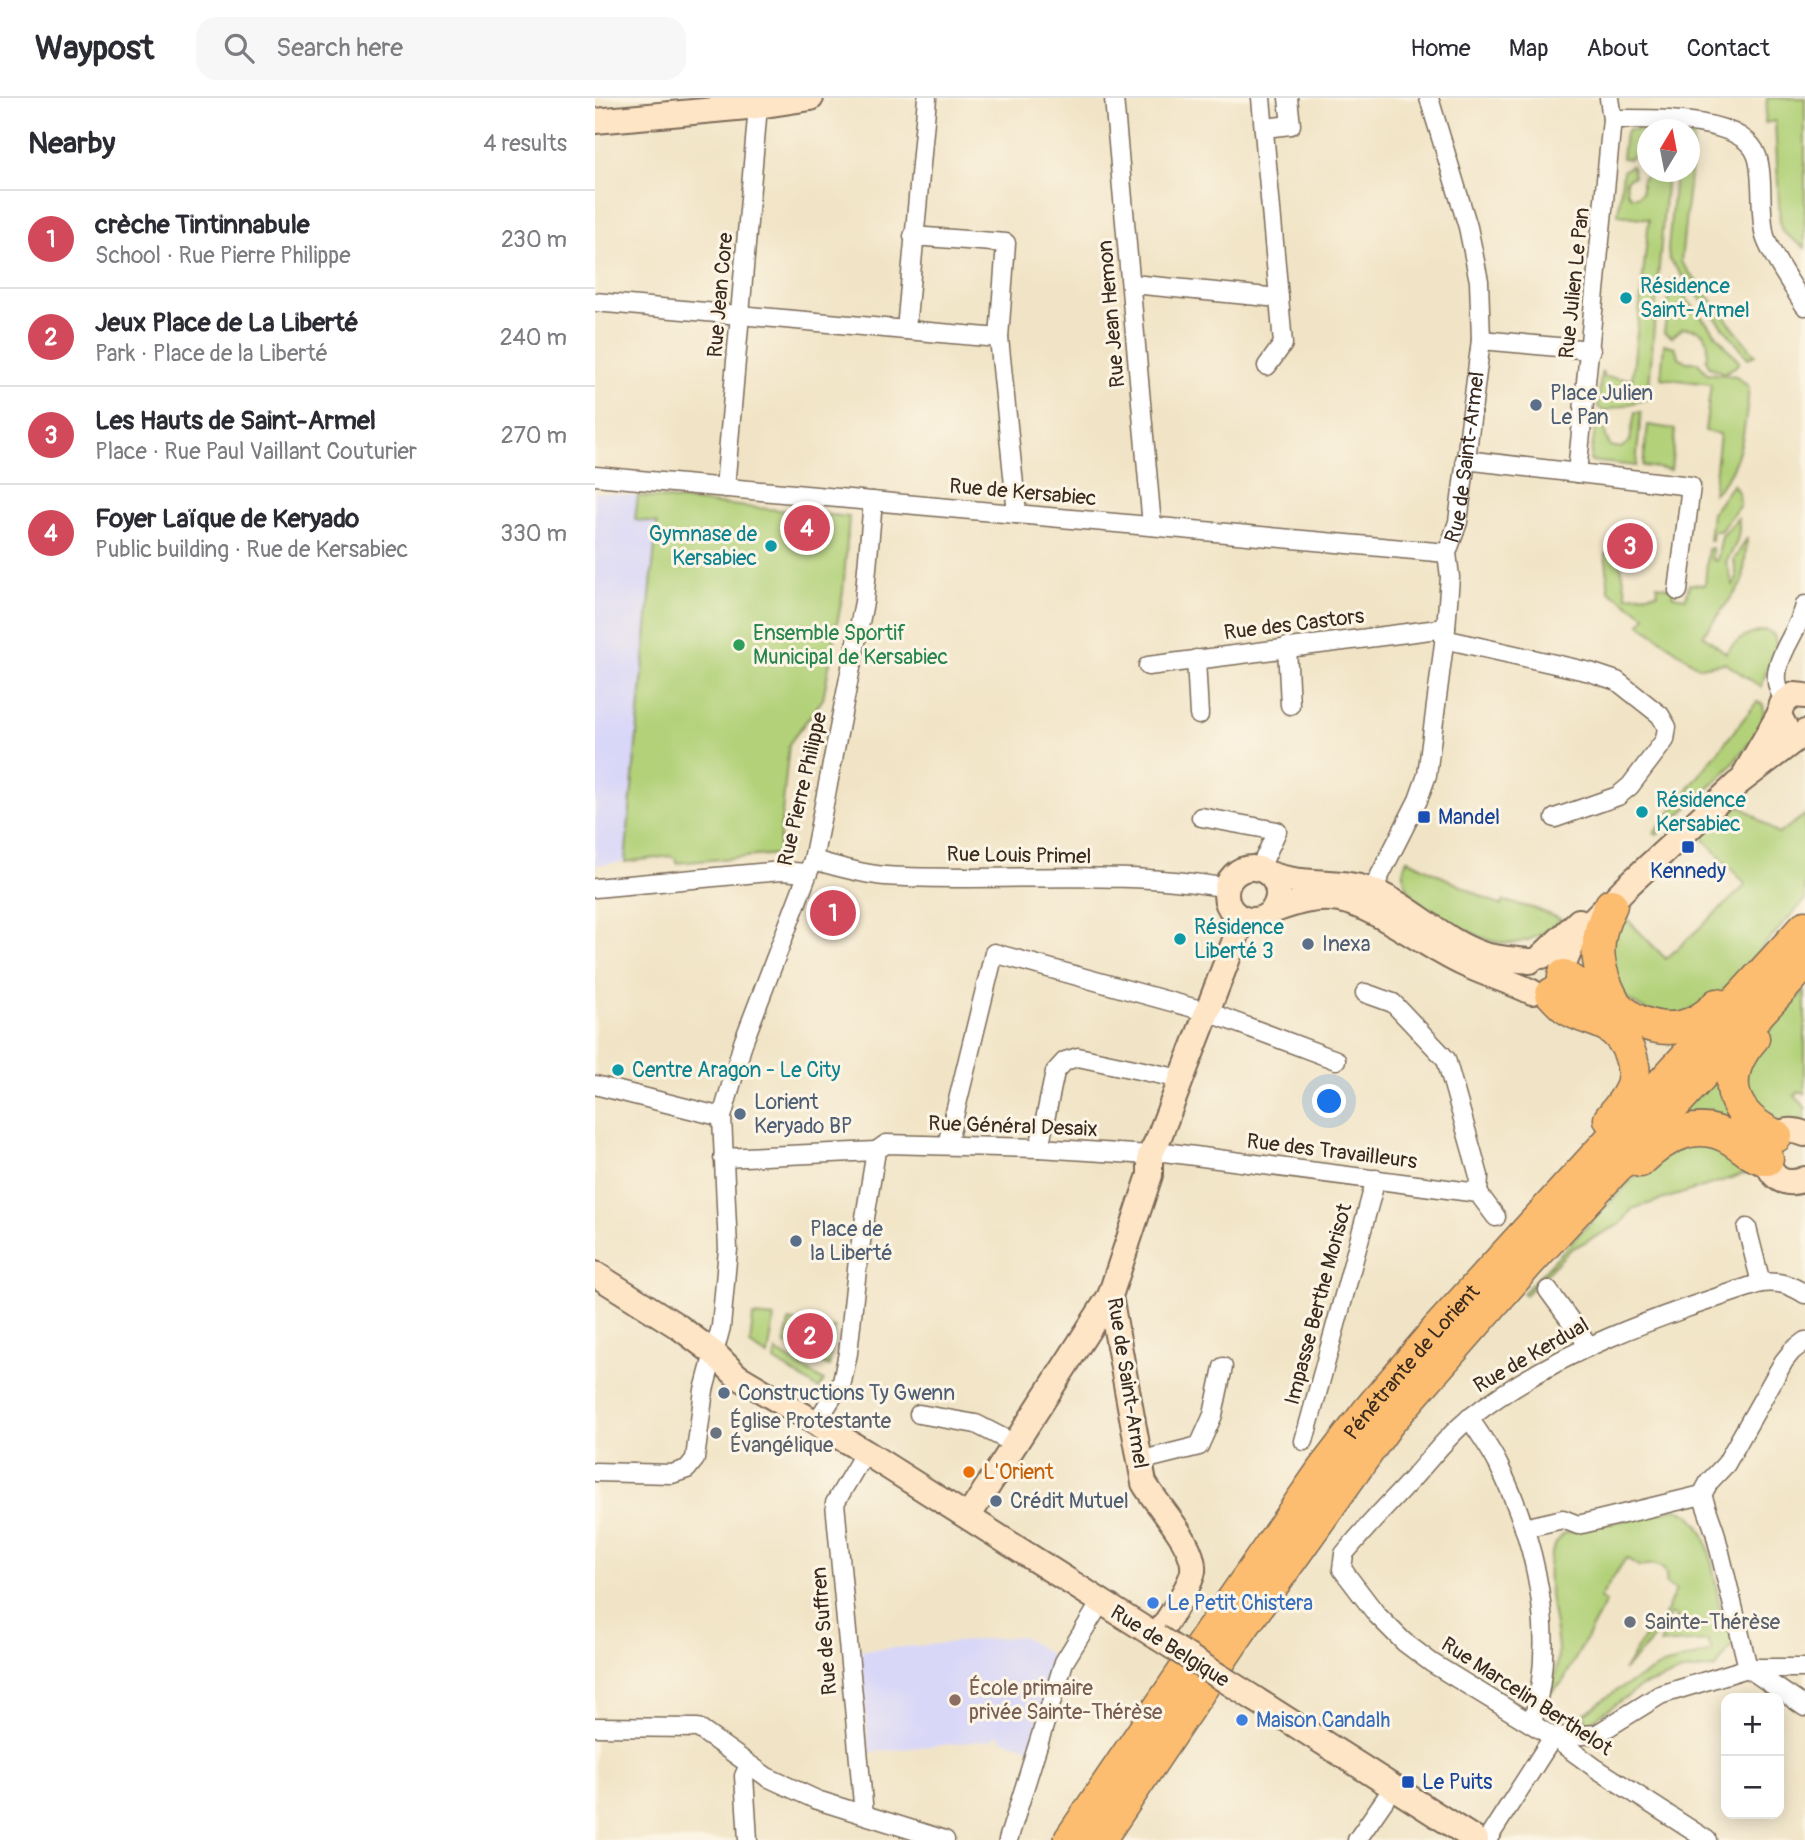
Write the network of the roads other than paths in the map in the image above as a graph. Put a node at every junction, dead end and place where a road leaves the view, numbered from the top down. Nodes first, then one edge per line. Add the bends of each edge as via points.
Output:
1 (811, 98) edge
2 (927, 98) edge
3 (1114, 98) edge
4 (1261, 98) edge
5 (1288, 98) edge
6 (1429, 98) edge
7 (1609, 98) edge
8 (758, 106) junction
9 (1612, 119) junction
10 (595, 121) edge
11 (1264, 128) junction
12 (913, 236) junction
13 (1132, 284) junction
14 (1279, 298) junction
15 (595, 302) edge
16 (1805, 306) edge
17 (741, 315) junction
18 (905, 330) junction
19 (999, 338) junction
20 (1481, 340) junction
21 (1591, 350) junction
22 (1266, 366) dead end
23 (1465, 460) junction
24 (1577, 473) junction
25 (595, 476) edge
26 (726, 488) junction
27 (873, 501) junction
28 (1017, 514) junction
29 (1152, 526) junction
30 (1447, 553) junction
31 (1678, 591) dead end
32 (1805, 605) edge
33 (1445, 633) junction
34 (1287, 647) junction
35 (1196, 659) junction
36 (1147, 666) dead end
37 (1795, 698) edge
38 (1290, 705) dead end
39 (1199, 715) dead end
40 (1805, 732) edge
41 (1737, 785) junction
42 (1201, 817) dead end
43 (1555, 818) dead end
44 (809, 867) junction
45 (1265, 871) junction
46 (595, 888) edge
47 (1226, 888) junction
48 (1372, 891) junction
49 (1618, 896) junction
50 (1805, 908) edge
51 (1272, 911) junction
52 (1243, 919) junction
53 (1805, 927) edge
54 (1805, 963) edge
55 (1547, 975) junction
56 (1805, 981) edge
57 (1365, 993) dead end
58 (1618, 1007) junction
59 (1207, 1012) junction
60 (1336, 1060) dead end
61 (1181, 1079) junction
62 (595, 1085) edge
63 (722, 1117) junction
64 (947, 1145) junction
65 (1039, 1148) junction
66 (1792, 1150) edge
67 (876, 1151) junction
68 (1150, 1155) junction
69 (723, 1158) junction
70 (1376, 1179) junction
71 (1478, 1193) junction
72 (1805, 1199) edge
73 (1496, 1217) dead end
74 (1747, 1228) dead end
75 (595, 1274) edge
76 (1761, 1283) junction
77 (1548, 1290) dead end
78 (1805, 1294) edge
79 (1110, 1296) junction
80 (1805, 1329) edge
81 (1805, 1340) edge
82 (1589, 1346) junction
83 (716, 1349) junction
84 (1223, 1367) dead end
85 (1407, 1400) junction
86 (1370, 1409) junction
87 (919, 1414) dead end
88 (821, 1415) junction
89 (1469, 1418) junction
90 (1304, 1441) dead end
91 (1015, 1444) junction
92 (865, 1452) junction
93 (1139, 1461) junction
94 (595, 1472) edge
95 (1702, 1495) junction
96 (968, 1517) junction
97 (1524, 1528) junction
98 (1342, 1569) joint
99 (1101, 1602) junction
100 (1157, 1637) junction
101 (1748, 1668) junction
102 (1805, 1668) edge
103 (1805, 1707) edge
104 (1532, 1723) junction
105 (595, 1727) edge
106 (1553, 1737) junction
107 (749, 1765) junction
108 (1394, 1788) junction
109 (864, 1814) junction
110 (748, 1840) edge
111 (945, 1840) edge
112 (1008, 1840) edge
113 (1070, 1840) edge
114 (1099, 1840) edge
115 (1357, 1840) edge
116 (1476, 1840) edge
117 (1487, 1840) edge
118 (1706, 1840) edge

1 - 8 street
2 - 12 street
3 - 13 street, Rue Jean Hemon
4 - 11 street
5 - 11 street via 1291,125
6 - 20 street, Rue de Saint-Armel via 1468,227 1479,281
7 - 9 street, Rue Julien Le Pan
8 - 10 street
8 - 17 street, Rue Jean Core
9 - 16 street via 1721,127 1743,136 1756,155 1765,238
9 - 21 street, Rue Julien Le Pan
11 - 14 street
12 - 18 street
12 - 19 street via 1006,243
13 - 14 street
13 - 29 street, Rue Jean Hemon
14 - 22 street via 1283,344
15 - 17 street
17 - 18 street
17 - 26 street, Rue Jean Core
18 - 19 street
19 - 28 street
20 - 21 street
20 - 23 street, Rue de Saint-Armel
21 - 24 street, Rue Julien Le Pan
23 - 24 street
23 - 30 street, Rue de Saint-Armel via 1458,522
24 - 31 street via 1691,486
25 - 26 street, Rue de Kersabiec
26 - 27 street, Rue de Kersabiec
27 - 28 street, Rue de Kersabiec
27 - 44 street, Rue Pierre Philippe via 864,601
28 - 29 street, Rue de Kersabiec
29 - 30 street, Rue de Kersabiec
30 - 33 street, Rue de Saint-Armel via 1450,577
32 - 37 street via 1778,664 1776,679 1779,693
33 - 34 street, Rue des Castors
33 - 43 street, Rue des Castors via 1617,681 1667,727 1665,740 1618,796
33 - 48 street, Rue de Saint-Armel via 1427,775
34 - 35 street, Rue des Castors
34 - 38 street
35 - 36 street, Rue des Castors
35 - 39 street
37 - 40 street via 1781,721 1794,733
37 - 41 street
40 - 41 street
41 - 49 street
42 - 45 street via 1277,831
44 - 46 street, Rue Louis Primel
44 - 47 street, Rue Louis Primel via 883,876 1113,879 1195,882
44 - 63 street, Rue Pierre Philippe via 743,1043
45 - 47 street via 1243,869
45 - 48 street via 1289,881 1344,883
45 - 51 street via 1276,882 1278,892
47 - 52 street via 1227,903
48 - 55 street via 1464,946
49 - 55 street
49 - 58 highway via 1598,936 1602,979
50 - 58 highway via 1714,1009 1694,1024 1657,1027 1636,1021
51 - 52 street via 1259,920
51 - 55 street via 1311,899 1352,903 1464,964
52 - 59 street, Rue de Saint-Armel
53 - 86 highway, Pénétrante de Lorient
54 - 85 highway, Pénétrante de Lorient
55 - 58 highway
55 - 86 highway via 1569,1010 1621,1037 1633,1064 1632,1086 1621,1106 1440,1314
56 - 66 highway via 1743,1049 1732,1074 1743,1113
57 - 71 street via 1393,1003 1446,1059 1479,1176
59 - 60 street
59 - 61 street, Rue de Saint-Armel
59 - 64 street via 994,953
61 - 65 street via 1078,1057 1065,1061 1055,1072
61 - 68 street, Rue de Saint-Armel
62 - 63 street
63 - 69 street, Rue Pierre Philippe
64 - 65 street, Rue Général Desaix
64 - 67 street, Rue Général Desaix via 886,1144
65 - 68 street, Rue Général Desaix
66 - 72 street
66 - 85 highway via 1756,1156 1731,1139 1696,1129 1651,1150
67 - 69 street
67 - 88 street via 842,1382
68 - 70 street, Rue des Travailleurs via 1164,1152
68 - 79 street, Rue de Saint-Armel via 1150,1175
69 - 83 street via 728,1249
70 - 71 street, Rue des Travailleurs
70 - 90 street, Impasse Berthe Morisot
71 - 73 street
74 - 76 street
75 - 83 street, Rue de Belgique
76 - 78 street, Rue de Kerdual via 1790,1285
76 - 82 street, Rue de Kerdual
77 - 82 street
79 - 91 street
79 - 93 street, Rue de Saint-Armel
80 - 81 street
81 - 95 street via 1784,1361 1726,1464
82 - 89 street, Rue de Kerdual
83 - 88 street, Rue de Belgique
83 - 92 street, Rue de Belgique via 737,1376
83 - 94 street via 704,1390 695,1458 687,1469 672,1475
84 - 93 street via 1213,1415 1199,1446
85 - 114 highway, Pénétrante de Lorient via 1327,1506
86 - 113 highway, Pénétrante de Lorient
87 - 91 street via 975,1424
88 - 92 street, Rue de Belgique
89 - 97 street via 1497,1462
89 - 98 street, Rue de Kerdual via 1344,1554
91 - 96 street
92 - 96 street, Rue de Belgique
92 - 109 street, Rue de Suffren via 835,1503
93 - 100 street, Rue de Saint-Armel via 1144,1483 1192,1558 1193,1573
95 - 97 street via 1578,1525 1563,1519
95 - 101 street
96 - 99 street, Rue de Belgique
97 - 104 street via 1544,1640 1541,1695
98 - 104 street, Rue Marcelin Berthelot via 1403,1642
99 - 100 street, Rue de Belgique
99 - 112 street via 1064,1662
100 - 108 street, Rue de Belgique, bridge
101 - 102 street
101 - 103 street
101 - 106 street via 1660,1695 1597,1734
104 - 106 street, Rue Marcelin Berthelot
105 - 107 street via 698,1728
106 - 117 street
106 - 118 street, Rue Marcelin Berthelot
107 - 109 street via 817,1800
107 - 110 street via 744,1776
108 - 115 street
108 - 116 street, Rue de Belgique
109 - 111 street

